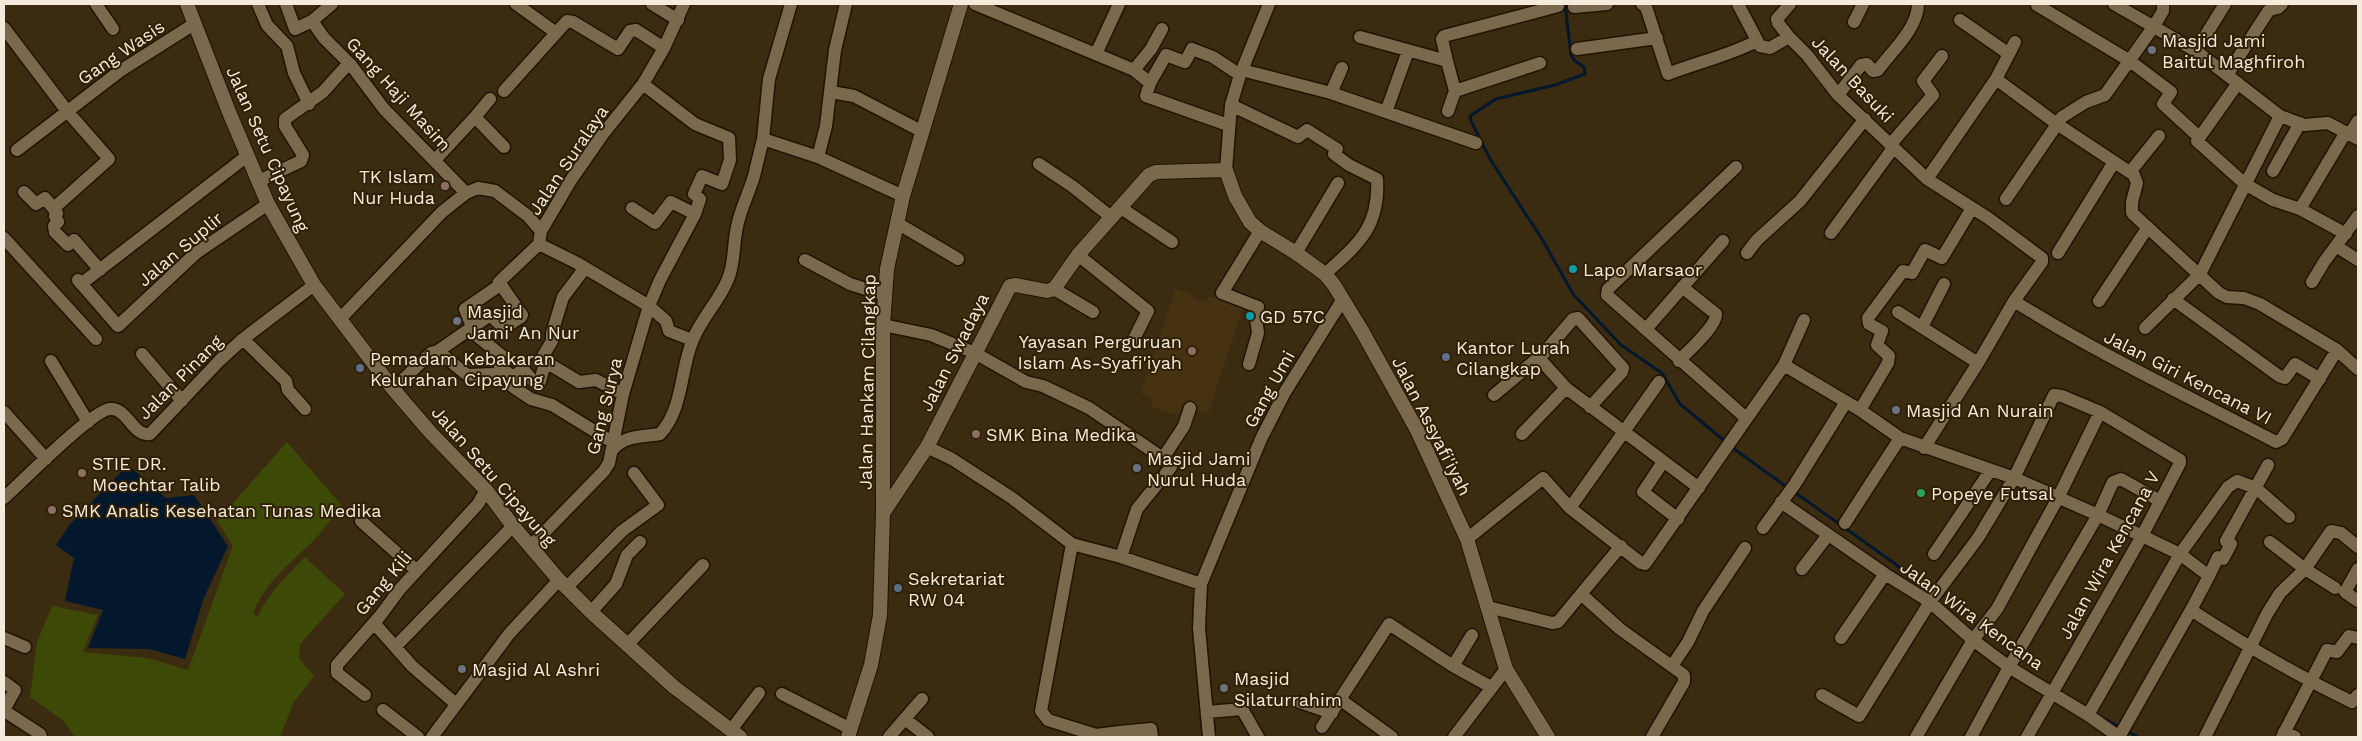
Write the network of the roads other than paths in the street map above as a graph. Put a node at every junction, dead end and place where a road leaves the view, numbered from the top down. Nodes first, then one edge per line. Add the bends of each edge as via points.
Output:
1 (96, 4) edge
2 (187, 4) edge
3 (258, 4) edge
4 (286, 4) edge
5 (332, 4) edge
6 (516, 4) edge
7 (652, 4) edge
8 (684, 4) edge
9 (791, 4) edge
10 (846, 4) edge
11 (961, 4) edge
12 (975, 4) edge
13 (1119, 4) edge
14 (1269, 4) edge
15 (1607, 4) edge
16 (1642, 4) edge
17 (1738, 4) edge
18 (1790, 4) edge
19 (1863, 4) edge
20 (1918, 4) edge
21 (2114, 4) edge
22 (2164, 4) edge
23 (2225, 4) edge
24 (2282, 4) edge
25 (2037, 5) dead end
26 (1558, 6) dead end
27 (1574, 7) dead end
28 (1527, 9) edge
29 (678, 20) junction
30 (1960, 20) dead end
31 (310, 22) junction
32 (1854, 22) dead end
33 (194, 24) junction
34 (2154, 26) junction
35 (4, 28) edge
36 (113, 29) dead end
37 (1162, 29) dead end
38 (555, 32) junction
39 (1789, 36) junction
40 (1360, 37) dead end
41 (1657, 38) junction
42 (1756, 41) junction
43 (2015, 42) dead end
44 (664, 48) junction
45 (1577, 49) dead end
46 (1408, 51) junction
47 (2196, 51) junction
48 (1096, 54) junction
49 (2009, 54) junction
50 (1942, 56) dead end
51 (1447, 61) junction
52 (2130, 61) junction
53 (349, 63) junction
54 (1540, 63) dead end
55 (1342, 68) dead end
56 (1134, 70) junction
57 (1241, 73) junction
58 (2227, 75) junction
59 (1996, 80) junction
60 (2238, 83) junction
61 (643, 84) junction
62 (1150, 84) junction
63 (504, 91) dead end
64 (1455, 91) junction
65 (831, 92) junction
66 (1332, 93) junction
67 (1838, 95) junction
68 (490, 99) dead end
69 (309, 104) junction
70 (1231, 105) junction
71 (68, 110) junction
72 (1448, 111) dead end
73 (1386, 112) junction
74 (2280, 116) junction
75 (475, 117) junction
76 (1865, 119) junction
77 (2358, 121) edge
78 (2300, 123) junction
79 (2057, 124) junction
80 (1228, 126) junction
81 (923, 132) junction
82 (2352, 135) edge
83 (2158, 136) dead end
84 (2199, 137) junction
85 (763, 139) junction
86 (1476, 143) dead end
87 (1892, 146) junction
88 (504, 147) dead end
89 (17, 150) dead end
90 (248, 156) junction
91 (818, 157) junction
92 (435, 160) junction
93 (2114, 162) junction
94 (1039, 164) dead end
95 (1736, 167) dead end
96 (1226, 170) junction
97 (2273, 171) dead end
98 (2130, 172) junction
99 (1927, 180) junction
100 (259, 181) junction
101 (1338, 183) dead end
102 (2245, 184) junction
103 (24, 192) dead end
104 (466, 193) junction
105 (903, 196) junction
106 (2006, 198) dead end
107 (268, 204) junction
108 (54, 208) junction
109 (632, 208) dead end
110 (1972, 208) junction
111 (2300, 209) junction
112 (1116, 212) junction
113 (695, 214) junction
114 (2358, 216) edge
115 (897, 223) junction
116 (2148, 227) junction
117 (542, 231) junction
118 (1260, 231) junction
119 (1831, 233) dead end
120 (2346, 234) junction
121 (4, 238) edge
122 (1723, 241) dead end
123 (1172, 242) dead end
124 (539, 244) junction
125 (2336, 246) junction
126 (1747, 252) dead end
127 (1296, 253) junction
128 (2058, 253) dead end
129 (1078, 255) junction
130 (958, 259) dead end
131 (805, 260) dead end
132 (2358, 260) edge
133 (585, 268) junction
134 (100, 270) junction
135 (1325, 274) junction
136 (2200, 274) junction
137 (2312, 282) dead end
138 (1944, 284) dead end
139 (314, 285) junction
140 (500, 285) junction
141 (1682, 287) junction
142 (1054, 289) junction
143 (885, 295) junction
144 (1343, 299) junction
145 (2173, 299) junction
146 (2014, 300) junction
147 (2099, 301) dead end
148 (649, 306) junction
149 (1093, 312) dead end
150 (1898, 312) dead end
151 (340, 319) junction
152 (1804, 320) dead end
153 (883, 325) junction
154 (1922, 327) junction
155 (2145, 328) dead end
156 (1646, 329) junction
157 (470, 330) junction
158 (96, 340) dead end
159 (243, 340) junction
160 (692, 340) junction
161 (1132, 343) dead end
162 (2337, 350) junction
163 (438, 351) junction
164 (975, 353) junction
165 (142, 354) dead end
166 (1538, 357) junction
167 (1679, 360) junction
168 (50, 361) dead end
169 (1978, 363) junction
170 (1250, 364) dead end
171 (551, 365) dead end
172 (1784, 365) junction
173 (2358, 368) edge
174 (2320, 380) junction
175 (1659, 382) dead end
176 (1566, 388) junction
177 (393, 389) junction
178 (623, 394) junction
179 (1494, 395) dead end
180 (182, 401) junction
181 (1846, 402) junction
182 (1590, 407) junction
183 (1190, 408) dead end
184 (305, 409) dead end
185 (1860, 410) junction
186 (4, 412) edge
187 (2100, 412) junction
188 (1746, 418) junction
189 (88, 422) junction
190 (1622, 432) junction
191 (1522, 434) dead end
192 (1900, 438) junction
193 (613, 446) junction
194 (928, 447) junction
195 (1924, 448) junction
196 (46, 458) junction
197 (1163, 458) junction
198 (1663, 462) junction
199 (2268, 465) dead end
200 (1990, 470) junction
201 (634, 473) dead end
202 (2014, 478) junction
203 (1699, 488) junction
204 (2256, 488) junction
205 (486, 490) junction
206 (4, 498) edge
207 (2058, 498) junction
208 (2160, 501) junction
209 (1781, 502) junction
210 (1570, 508) junction
211 (883, 513) junction
212 (2098, 515) junction
213 (2289, 517) dead end
214 (1678, 519) junction
215 (361, 521) dead end
216 (1845, 523) dead end
217 (513, 526) junction
218 (1763, 528) dead end
219 (1828, 535) junction
220 (2142, 536) junction
221 (1467, 539) junction
222 (640, 542) dead end
223 (2270, 542) dead end
224 (1072, 544) junction
225 (531, 546) junction
226 (1621, 546) junction
227 (2358, 547) edge
228 (1745, 548) dead end
229 (1934, 554) dead end
230 (2180, 554) junction
231 (1121, 556) junction
232 (702, 565) dead end
233 (1802, 569) dead end
234 (2305, 569) junction
235 (2358, 569) edge
236 (416, 570) junction
237 (1885, 574) junction
238 (2209, 576) junction
239 (563, 583) junction
240 (1201, 584) junction
241 (2335, 588) dead end
242 (1580, 594) junction
243 (1933, 598) junction
244 (2358, 601) edge
245 (1488, 607) junction
246 (2191, 610) junction
247 (591, 612) junction
248 (374, 623) junction
249 (1472, 635) dead end
250 (1976, 636) junction
251 (4, 638) edge
252 (1841, 638) dead end
253 (2358, 638) edge
254 (628, 644) junction
255 (396, 646) junction
256 (25, 647) dead end
257 (2251, 648) junction
258 (2012, 662) junction
259 (1453, 666) junction
260 (1672, 666) junction
261 (1506, 669) junction
262 (4, 682) edge
263 (2310, 682) junction
264 (1491, 687) junction
265 (2054, 688) junction
266 (759, 693) dead end
267 (782, 694) dead end
268 (365, 695) dead end
269 (1822, 695) dead end
270 (2358, 695) edge
271 (922, 699) dead end
272 (1341, 700) junction
273 (1300, 702) dead end
274 (456, 704) junction
275 (383, 710) dead end
276 (2090, 711) junction
277 (1208, 712) junction
278 (1332, 713) junction
279 (905, 718) junction
280 (1322, 728) dead end
281 (2121, 732) edge
282 (735, 734) edge
283 (851, 734) edge
284 (1120, 735) edge
285 (2287, 736) edge
286 (41, 737) edge
287 (418, 737) edge
288 (433, 737) edge
289 (889, 737) edge
290 (928, 737) edge
291 (1152, 737) edge
292 (1209, 737) edge
293 (1258, 737) edge
294 (1392, 737) edge
295 (1454, 737) edge
296 (1548, 737) edge
297 (1652, 737) edge
298 (1916, 737) edge
299 (1970, 737) edge
300 (2027, 737) edge
301 (2205, 737) edge

1 - 36 street
2 - 33 street, Jalan Setu Cipayung
3 - 69 street via 267,25 287,46 294,73
4 - 31 street via 295,29
5 - 31 street
6 - 38 street
7 - 29 street
8 - 29 street, Jalan Suralaya
9 - 85 street via 769,79
10 - 65 street via 835,50
11 - 81 street, Jalan Hankam Cilangkap
12 - 48 street
13 - 48 street
14 - 57 street
15 - 27 street
16 - 41 street via 1646,6
17 - 42 street
18 - 39 street via 1777,19
19 - 32 street
20 - 67 street via 1912,26 1877,71 1866,64 1860,65
21 - 34 street
22 - 34 street
23 - 47 street
24 - 58 street via 2269,10
25 - 52 street
26 - 28 street
28 - 51 street via 1444,36
29 - 44 street, Jalan Suralaya
30 - 49 street
31 - 53 street, Gang Haji Masim
33 - 71 street, Gang Wasis via 120,71
33 - 90 street, Jalan Setu Cipayung
34 - 47 street
34 - 52 street
35 - 71 street
37 - 56 street via 1152,49
38 - 44 street via 567,21 573,22 618,48 630,31 636,30
38 - 63 street
39 - 42 street, Jalan Basuki via 1770,48
39 - 67 street, Jalan Basuki
40 - 46 street
41 - 42 street via 1668,74 1699,61 1734,53
41 - 45 street
43 - 49 street
44 - 61 street, Jalan Suralaya
46 - 51 street
46 - 73 street
47 - 58 street
48 - 56 street
49 - 59 street
50 - 87 street via 1923,81 1932,95
51 - 64 street
52 - 79 street via 2105,95 2086,102 2062,117
52 - 84 street via 2171,92 2163,104
53 - 69 street
53 - 92 street, Gang Haji Masim via 384,109
54 - 64 street
55 - 66 street
56 - 62 street
57 - 62 street via 1213,56 1193,49 1185,62 1166,55
57 - 66 street
57 - 70 street
58 - 60 street
59 - 79 street
59 - 99 street
60 - 74 street
60 - 84 street
61 - 113 street via 695,124 729,138 730,160 724,183 702,176 694,194 700,199
61 - 117 street, Jalan Suralaya via 571,180
62 - 80 street via 1148,98
64 - 72 street
65 - 81 street via 854,96
65 - 91 street
66 - 73 street
67 - 76 street, Jalan Basuki
68 - 75 street
69 - 100 street via 284,122 303,155 302,159
70 - 80 street
70 - 135 street via 1298,136 1307,130 1337,149 1334,154 1349,165 1377,180 1374,212 1368,231
71 - 89 street, Gang Wasis
71 - 108 street via 109,159
73 - 86 street
74 - 78 street
74 - 102 street
75 - 88 street
75 - 92 street
76 - 87 street, Jalan Basuki
76 - 126 street via 1800,201
77 - 82 street
78 - 82 street via 2328,123
78 - 97 street
79 - 93 street
79 - 106 street
80 - 96 street
81 - 105 street, Jalan Hankam Cilangkap
82 - 111 street
83 - 98 street
84 - 102 street via 2197,141
85 - 91 street
85 - 160 street via 737,226 728,279
87 - 99 street, Jalan Basuki
87 - 119 street
90 - 100 street, Jalan Setu Cipayung
90 - 134 street
91 - 105 street
92 - 104 street, Gang Haji Masim
93 - 98 street
93 - 128 street
94 - 112 street
95 - 156 street via 1608,289 1607,295
96 - 112 street via 1156,172 1142,181
96 - 118 street, Jalan Assyafi'iyah via 1242,210
98 - 116 street via 2137,179 2132,213
99 - 110 street, Jalan Basuki
100 - 107 street, Jalan Setu Cipayung
101 - 127 street
102 - 111 street via 2273,200
102 - 136 street
103 - 108 street via 36,204 44,198
104 - 117 street, Jalan Suralaya via 478,188 495,191
104 - 151 street via 442,212
105 - 115 street, Jalan Hankam Cilangkap
107 - 134 street, Jalan Suplir via 196,253 118,326 80,282
107 - 139 street, Jalan Setu Cipayung
108 - 134 street via 58,222 54,226 55,232 68,245 74,240
109 - 113 street via 655,223 672,202
110 - 146 street, Jalan Basuki via 2042,258
110 - 185 street via 1942,258 1925,250 1912,273 1903,272 1868,318 1869,324 1882,331 1877,345 1889,356
111 - 120 street
112 - 123 street
112 - 129 street
113 - 148 street, Gang Surya
114 - 120 street
115 - 130 street
115 - 143 street, Jalan Hankam Cilangkap
116 - 136 street
116 - 147 street
117 - 124 street
118 - 127 street, Jalan Assyafi'iyah
118 - 170 street via 1222,294 1258,307 1258,333
120 - 125 street
121 - 158 street
122 - 141 street
124 - 133 street
124 - 140 street via 500,280
125 - 132 street
125 - 137 street
127 - 135 street, Jalan Assyafi'iyah
129 - 142 street
129 - 161 street via 1148,311
131 - 143 street via 850,284
133 - 148 street
133 - 157 street via 563,297 552,341 543,356 540,381 532,380 523,369 514,377 510,376 500,368 502,356
135 - 144 street, Jalan Assyafi'iyah
136 - 145 street
136 - 162 street via 2219,293 2260,304
138 - 154 street
139 - 151 street, Jalan Setu Cipayung
139 - 159 street, Jalan Pinang
140 - 157 street via 465,308
140 - 157 street via 522,316 504,328 491,315
141 - 156 street
141 - 167 street via 1716,314 1716,318
142 - 149 street
142 - 164 street, Jalan Swadaya via 1047,292 1010,286
143 - 153 street, Jalan Hankam Cilangkap
144 - 221 street, Jalan Assyafi'iyah via 1417,430
144 - 240 street, Gang Umi via 1285,392 1265,432
145 - 155 street
145 - 174 street via 2279,376 2284,378 2295,364
146 - 169 street
146 - 174 street, Jalan Giri Kencana VI via 2147,378 2276,442 2282,439
148 - 160 street via 666,321 669,331
148 - 178 street, Gang Surya
150 - 154 street
151 - 177 street, Jalan Setu Cipayung
152 - 172 street
153 - 164 street via 931,335
153 - 211 street, Jalan Hankam Cilangkap
154 - 169 street
156 - 167 street
157 - 163 street
159 - 180 street, Jalan Pinang
159 - 184 street via 286,381 288,390
160 - 193 street via 677,401 661,434 630,438
162 - 173 street
162 - 174 street, Jalan Giri Kencana VI
163 - 177 street via 431,353
163 - 193 street via 467,375 494,374 531,399 552,405
164 - 194 street, Jalan Swadaya
164 - 197 street via 1026,382 1043,386 1089,408
165 - 180 street
166 - 176 street
166 - 179 street
166 - 182 street via 1576,318 1581,319 1622,366 1622,372
167 - 188 street
168 - 189 street
169 - 195 street
171 - 178 street via 579,382 596,380
172 - 181 street
172 - 188 street
175 - 190 street
176 - 182 street
176 - 191 street
177 - 205 street, Jalan Setu Cipayung
178 - 193 street, Gang Surya
180 - 189 street, Jalan Pinang via 148,434 141,433 114,409 105,410
181 - 185 street
181 - 209 street
182 - 190 street
183 - 197 street via 1184,426
185 - 192 street
186 - 196 street
187 - 202 street via 2062,396 2054,396
187 - 207 street
187 - 208 street, Jalan Wira Kencana V via 2180,460
188 - 203 street
189 - 196 street, Jalan Pinang
190 - 198 street
190 - 210 street
192 - 195 street
192 - 216 street
193 - 225 street, Gang Surya via 604,471
194 - 211 street, Jalan Swadaya
194 - 224 street via 1012,498
195 - 200 street
196 - 206 street, Jalan Pinang
197 - 231 street via 1171,467 1137,509
198 - 203 street
198 - 214 street via 1644,492
199 - 204 street
200 - 202 street
200 - 229 street
201 - 239 street via 658,505 622,531
202 - 207 street
202 - 243 street via 1978,538
203 - 214 street
204 - 213 street
204 - 230 street via 2234,481
204 - 238 street via 2226,541 2231,544 2223,559 2218,557
205 - 217 street, Jalan Setu Cipayung
205 - 236 street, Gang Kili via 478,504
207 - 212 street
207 - 250 street via 1997,609
208 - 212 street via 2116,479
208 - 220 street, Jalan Wira Kencana V
209 - 218 street
209 - 219 street, Jalan Wira Kencana
210 - 221 street via 1543,478
210 - 226 street
211 - 283 street, Jalan Hankam Cilangkap via 880,615 871,665
212 - 220 street
212 - 258 street
214 - 226 street via 1645,564
215 - 236 street
217 - 225 street, Jalan Setu Cipayung
217 - 255 street
219 - 233 street
219 - 237 street, Jalan Wira Kencana
220 - 230 street
220 - 265 street, Jalan Wira Kencana V
221 - 245 street, Jalan Assyafi'iyah
222 - 247 street via 627,555 616,584
223 - 234 street
224 - 231 street
224 - 284 street via 1041,711 1048,720 1096,735
225 - 239 street, Jalan Setu Cipayung
226 - 242 street
227 - 234 street via 2341,533 2331,531
228 - 260 street via 1703,611
230 - 238 street
230 - 276 street
231 - 240 street
232 - 254 street
234 - 241 street
234 - 257 street via 2280,593
235 - 244 street via 2345,593
236 - 248 street, Gang Kili
237 - 243 street, Jalan Wira Kencana
237 - 252 street
238 - 246 street
239 - 247 street, Jalan Setu Cipayung
239 - 274 street via 509,634
240 - 277 street, Gang Umi via 1199,628
242 - 245 street via 1558,622 1552,623
242 - 260 street via 1620,629
243 - 250 street, Jalan Wira Kencana
243 - 269 street via 1859,716
245 - 261 street, Jalan Assyafi'iyah
246 - 257 street
246 - 281 street
247 - 254 street, Jalan Setu Cipayung
248 - 255 street
248 - 268 street, Gang Kili via 336,670
249 - 259 street
250 - 258 street, Jalan Wira Kencana
250 - 298 street
251 - 256 street
253 - 263 street via 2348,636 2337,652 2327,650
254 - 282 street, Jalan Setu Cipayung via 674,687
255 - 274 street via 412,666
257 - 263 street
257 - 301 street
258 - 265 street, Jalan Wira Kencana
258 - 299 street
259 - 264 street
259 - 272 street via 1389,624
260 - 297 street via 1684,675 1684,682
261 - 264 street
261 - 296 street, Jalan Assyafi'iyah
262 - 286 street via 15,690 6,712
263 - 270 street via 2352,702
263 - 285 street
264 - 295 street
265 - 276 street, Jalan Wira Kencana
265 - 300 street, Jalan Wira Kencana V
266 - 282 street
267 - 283 street
271 - 279 street
272 - 278 street
272 - 294 street
273 - 278 street
274 - 288 street
275 - 287 street
276 - 281 street, Jalan Wira Kencana
277 - 292 street, Gang Umi
277 - 293 street via 1242,709
278 - 280 street
279 - 289 street
279 - 290 street
284 - 291 street via 1151,729

